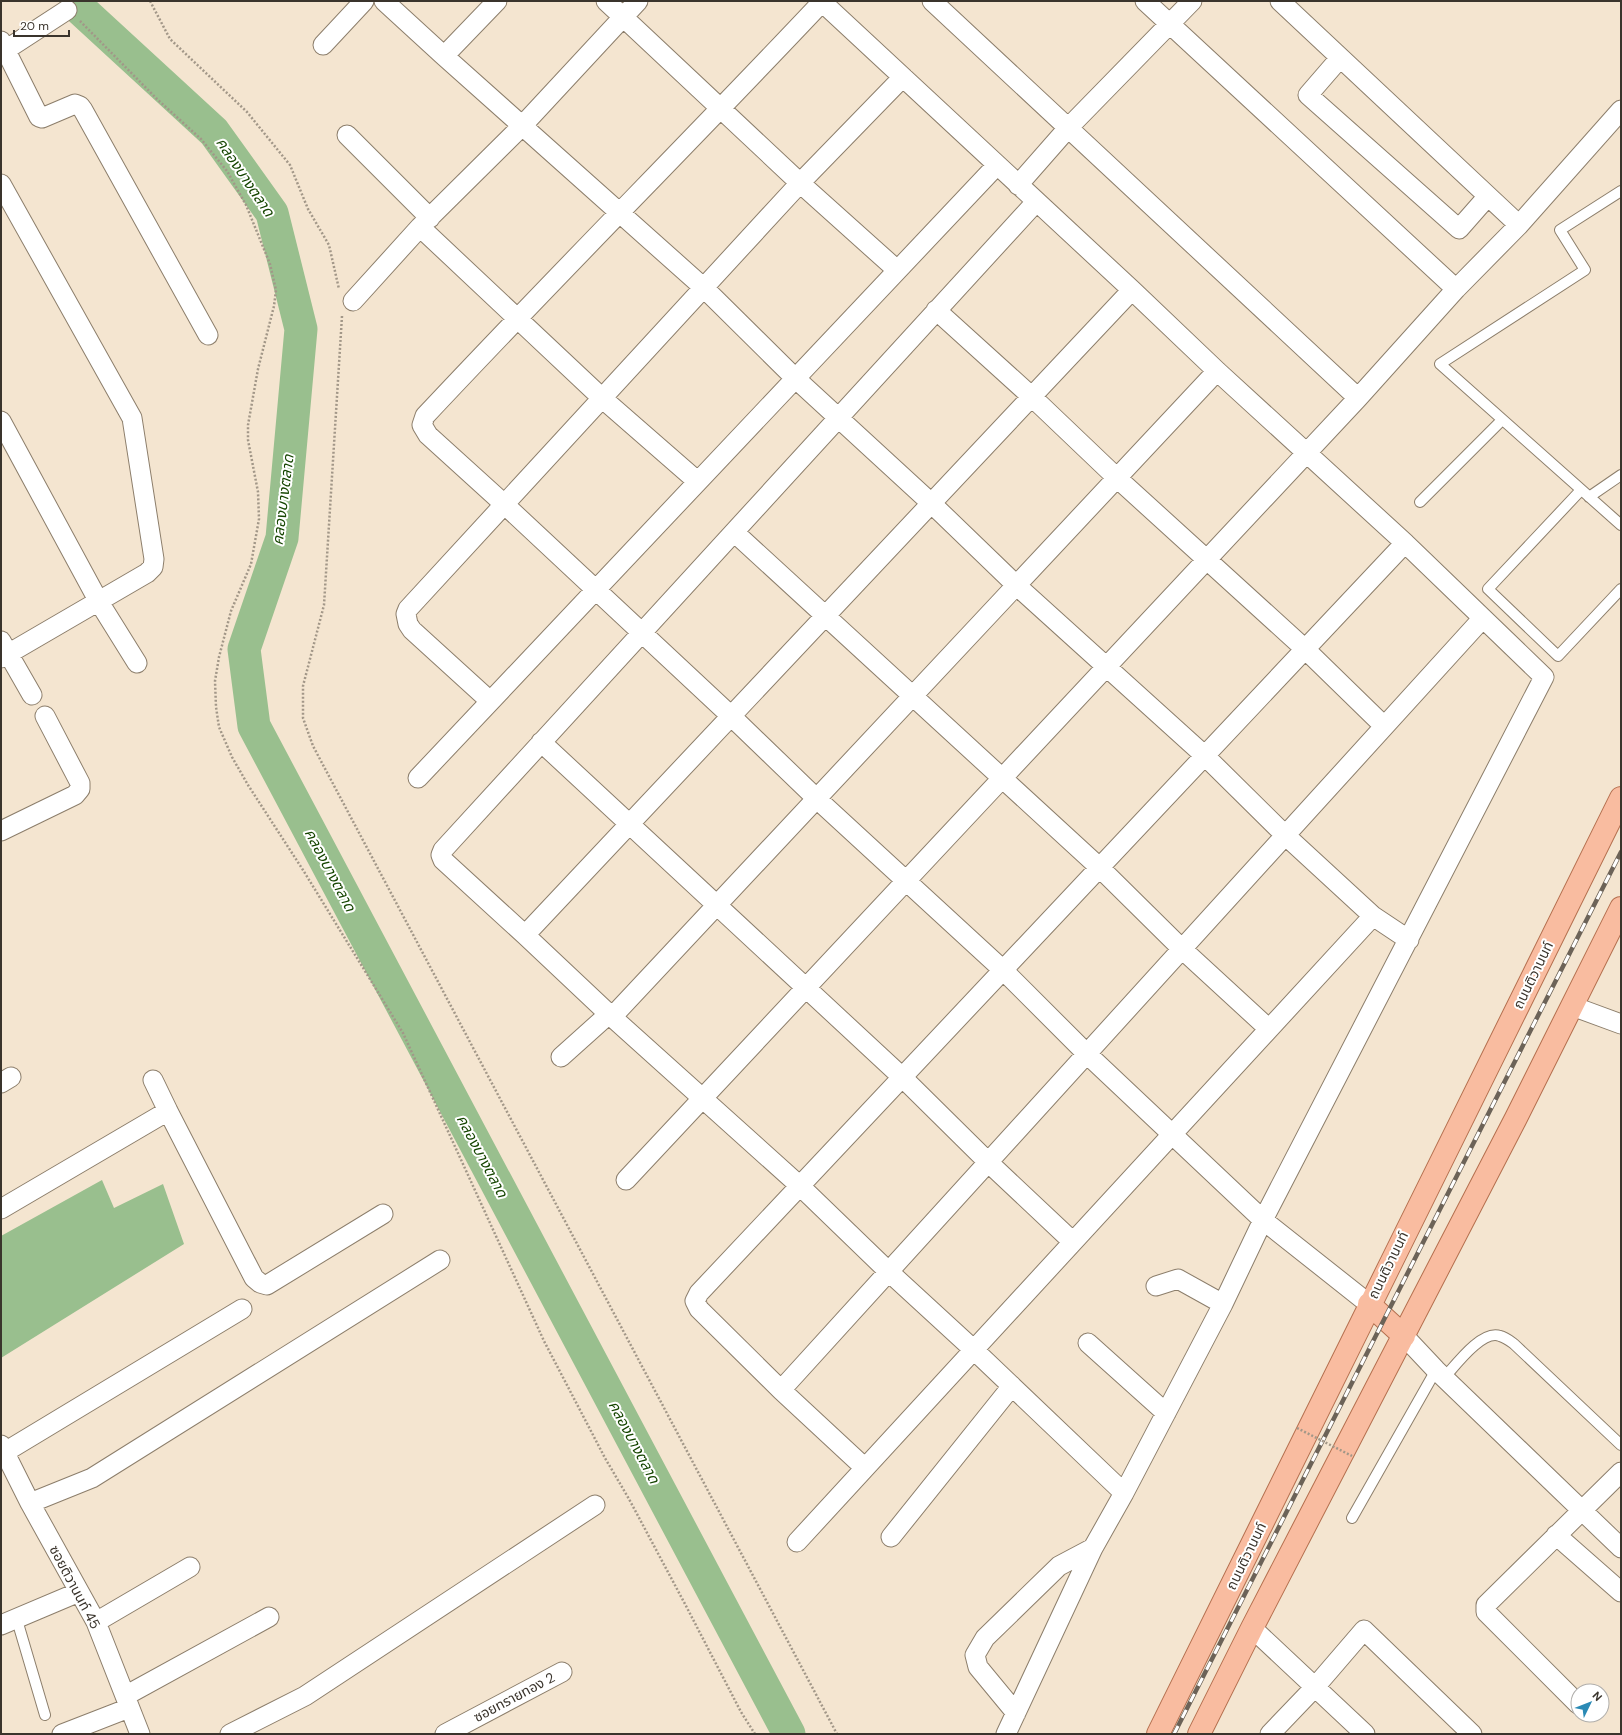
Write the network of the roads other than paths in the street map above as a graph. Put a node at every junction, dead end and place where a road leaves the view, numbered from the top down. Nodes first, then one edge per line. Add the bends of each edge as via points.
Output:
1 (364, 1) edge
2 (384, 1) edge
3 (497, 1) edge
4 (606, 1) edge
5 (638, 1) edge
6 (932, 1) edge
7 (1145, 1) edge
8 (1192, 1) edge
9 (1280, 1) edge
10 (822, 2) edge
11 (67, 10) road end
12 (623, 17) junction
13 (1169, 24) junction
14 (323, 45) dead end
15 (3, 48) edge
16 (444, 56) junction
17 (1340, 58) junction
18 (903, 77) junction
19 (721, 109) junction
20 (1621, 110) edge
21 (522, 126) junction
22 (1068, 128) junction
23 (347, 135) dead end
24 (997, 165) junction
25 (800, 183) junction
26 (1, 184) edge
27 (1018, 185) junction
28 (1621, 191) edge
29 (1488, 196) junction
30 (1036, 202) junction
31 (620, 212) junction
32 (425, 223) junction
33 (1519, 225) junction
34 (897, 270) junction
35 (704, 288) junction
36 (1132, 290) junction
37 (1456, 290) junction
38 (353, 301) dead end
39 (936, 310) junction
40 (516, 318) junction
41 (208, 335) dead end
42 (1217, 371) junction
43 (794, 378) junction
44 (1032, 396) junction
45 (1358, 398) junction
46 (602, 399) junction
47 (838, 418) junction
48 (1502, 420) junction
49 (1, 421) edge
50 (1306, 453) junction
51 (1621, 475) edge
52 (1117, 478) junction
53 (696, 481) junction
54 (1581, 490) junction
55 (1589, 497) junction
56 (1420, 502) dead end
57 (931, 503) junction
58 (504, 504) junction
59 (1621, 525) edge
60 (734, 532) junction
61 (1405, 543) junction
62 (1206, 559) junction
63 (1016, 585) junction
64 (1621, 589) edge
65 (596, 590) junction
66 (99, 602) junction
67 (826, 615) junction
68 (1482, 619) junction
69 (641, 634) junction
70 (1305, 649) junction
71 (3, 651) edge
72 (137, 663) dead end
73 (1106, 666) junction
74 (32, 695) dead end
75 (912, 696) junction
76 (490, 701) junction
77 (45, 716) dead end
78 (731, 716) junction
79 (1384, 726) junction
80 (541, 742) junction
81 (1204, 756) junction
82 (418, 778) dead end
83 (1002, 778) junction
84 (1621, 798) edge
85 (817, 799) junction
86 (630, 823) junction
87 (1, 831) edge
88 (1285, 835) junction
89 (1099, 868) junction
90 (906, 882) junction
91 (716, 906) junction
92 (1621, 908) edge
93 (1373, 916) junction
94 (525, 935) junction
95 (1409, 940) junction
96 (1182, 948) junction
97 (1003, 970) junction
98 (805, 988) junction
99 (1572, 1006) junction
100 (611, 1015) junction
101 (1621, 1024) edge
102 (1269, 1029) junction
103 (1087, 1054) junction
104 (561, 1057) dead end
105 (902, 1077) junction
106 (153, 1080) dead end
107 (703, 1098) junction
108 (168, 1111) junction
109 (1173, 1135) junction
110 (988, 1162) junction
111 (626, 1180) dead end
112 (800, 1186) junction
113 (1, 1209) edge
114 (383, 1214) dead end
115 (1263, 1220) junction
116 (1073, 1242) junction
117 (440, 1260) dead end
118 (888, 1271) junction
119 (1156, 1286) dead end
120 (1223, 1304) junction
121 (1369, 1304) junction
122 (242, 1310) dead end
123 (1404, 1336) junction
124 (1088, 1343) dead end
125 (974, 1350) junction
126 (1440, 1374) junction
127 (1012, 1386) junction
128 (781, 1390) junction
129 (1166, 1413) junction
130 (1621, 1445) edge
131 (3, 1448) edge
132 (865, 1468) junction
133 (1621, 1472) edge
134 (1124, 1493) junction
135 (30, 1503) junction
136 (595, 1505) dead end
137 (1583, 1510) junction
138 (1352, 1518) dead end
139 (1556, 1535) junction
140 (891, 1537) dead end
141 (797, 1542) dead end
142 (1093, 1548) junction
143 (1621, 1548) edge
144 (190, 1567) dead end
145 (79, 1592) junction
146 (1621, 1592) edge
147 (268, 1617) dead end
148 (9, 1622) edge
149 (96, 1622) junction
150 (1252, 1628) junction
151 (562, 1672) dead end
152 (1315, 1687) junction
153 (1570, 1696) edge
154 (127, 1702) junction
155 (1016, 1713) junction
156 (45, 1715) dead end
157 (62, 1734) edge
158 (140, 1734) edge
159 (230, 1734) edge
160 (445, 1734) edge
161 (1006, 1734) edge
162 (1158, 1734) edge
163 (1199, 1734) edge
164 (1270, 1734) edge
165 (1365, 1734) edge
166 (1472, 1734) edge

1 - 14 street
2 - 16 street
3 - 16 street
4 - 12 street
5 - 12 street
6 - 22 street
7 - 13 street
8 - 13 street
9 - 17 street
10 - 18 street
10 - 19 street
11 - 15 street
12 - 19 street
12 - 21 street
13 - 22 street
13 - 37 street
15 - 41 street via 40,117 75,104 83,110
16 - 21 street
17 - 29 street
17 - 29 street via 1308,95 1459,229
18 - 24 street
18 - 25 street
19 - 25 street
19 - 31 street
20 - 33 street
21 - 31 street
21 - 32 street
22 - 27 street
22 - 45 street
23 - 32 street
24 - 27 street
24 - 34 street
25 - 34 street
25 - 35 street
26 - 66 street via 132,418 154,559 153,567
27 - 30 street
28 - 48 lane via 1560,230 1585,270 1440,364
29 - 33 street
30 - 36 street
30 - 39 street
31 - 35 street
31 - 40 street
32 - 38 street
32 - 40 street
33 - 37 street
34 - 43 street
35 - 43 street
35 - 46 street
36 - 42 street
36 - 44 street
37 - 45 street
39 - 44 street
39 - 47 street
40 - 46 street
40 - 58 street via 425,416 422,425 428,435
42 - 50 street
42 - 52 street
43 - 47 street
43 - 53 street
44 - 52 street
44 - 57 street
45 - 50 street
46 - 53 street
46 - 58 street
47 - 57 street
47 - 60 street
48 - 54 lane
48 - 56 lane
49 - 66 street
50 - 61 street
50 - 62 street
51 - 55 lane
52 - 62 street
52 - 63 street
53 - 65 street
54 - 55 lane
54 - 64 lane via 1488,589 1558,656
55 - 59 lane
57 - 63 street
57 - 67 street
58 - 65 street
58 - 76 street via 406,614 412,630
60 - 67 street
60 - 69 street
61 - 68 street
61 - 70 street
62 - 70 street
62 - 73 street
63 - 73 street
63 - 75 street
65 - 69 street
65 - 76 street
66 - 71 street
66 - 72 street
67 - 75 street
67 - 78 street
68 - 79 street
68 - 95 street via 1544,677
69 - 78 street
69 - 80 street
70 - 79 street
70 - 81 street
71 - 74 street
73 - 81 street
73 - 83 street
75 - 83 street
75 - 85 street
76 - 82 street
77 - 87 street via 80,783 80,789 75,795
78 - 85 street
78 - 86 street
79 - 88 street
80 - 86 street
80 - 94 street via 441,855 442,860
81 - 88 street
81 - 89 street
83 - 89 street
83 - 90 street
84 - 121 main road, ถนนติวานนท์
85 - 90 street
85 - 91 street
86 - 91 street
86 - 94 street
88 - 93 street
88 - 96 street
89 - 96 street
89 - 97 street
90 - 97 street
90 - 98 street
91 - 98 street
91 - 100 street
92 - 99 main road
93 - 95 street
93 - 102 street
94 - 100 street
95 - 115 street
96 - 102 street
96 - 103 street
97 - 103 street
97 - 105 street
98 - 105 street
98 - 107 street
99 - 101 street
99 - 123 main road
100 - 104 street
100 - 107 street
102 - 109 street
103 - 109 street
103 - 110 street
105 - 110 street
105 - 112 street
106 - 108 street
107 - 111 street
107 - 112 street
108 - 113 street
108 - 114 street via 254,1278 260,1283 267,1285
109 - 115 street
109 - 116 street
110 - 116 street
110 - 118 street
112 - 118 street
112 - 128 street via 695,1300 699,1309
115 - 120 street
115 - 121 street
116 - 125 street
117 - 135 street via 92,1478
118 - 125 street
118 - 128 street
119 - 120 street via 1178,1279
120 - 129 street
121 - 123 main road
121 - 162 main road, ถนนติวานนท์
122 - 131 street
123 - 126 street
123 - 150 main road
124 - 129 street
125 - 127 street
125 - 132 street
126 - 130 lane via 1477,1342 1490,1335 1500,1335 1514,1344
126 - 137 street
126 - 138 lane
127 - 134 street
127 - 140 street
128 - 132 street
129 - 134 street
131 - 135 street, ซอยติวานนท์ 45
132 - 141 street
133 - 137 street
134 - 142 street
135 - 145 street, ซอยติวานนท์ 45
136 - 159 street via 305,1696
137 - 139 street
137 - 143 street
139 - 146 street
139 - 153 street via 1491,1599 1486,1605 1486,1612
142 - 155 street
142 - 155 street via 1059,1566 986,1638 975,1655 978,1668
144 - 149 street
145 - 148 street
145 - 149 street, ซอยติวานนท์ 45
147 - 154 street
148 - 156 lane
149 - 154 street, ซอยติวานนท์ 45
150 - 152 street
150 - 163 main road
151 - 160 street, ซอยทรายทอง 2
152 - 164 street
152 - 165 street
152 - 166 street via 1364,1630
154 - 157 street
154 - 158 street, ซอยติวานนท์ 45
155 - 161 street

